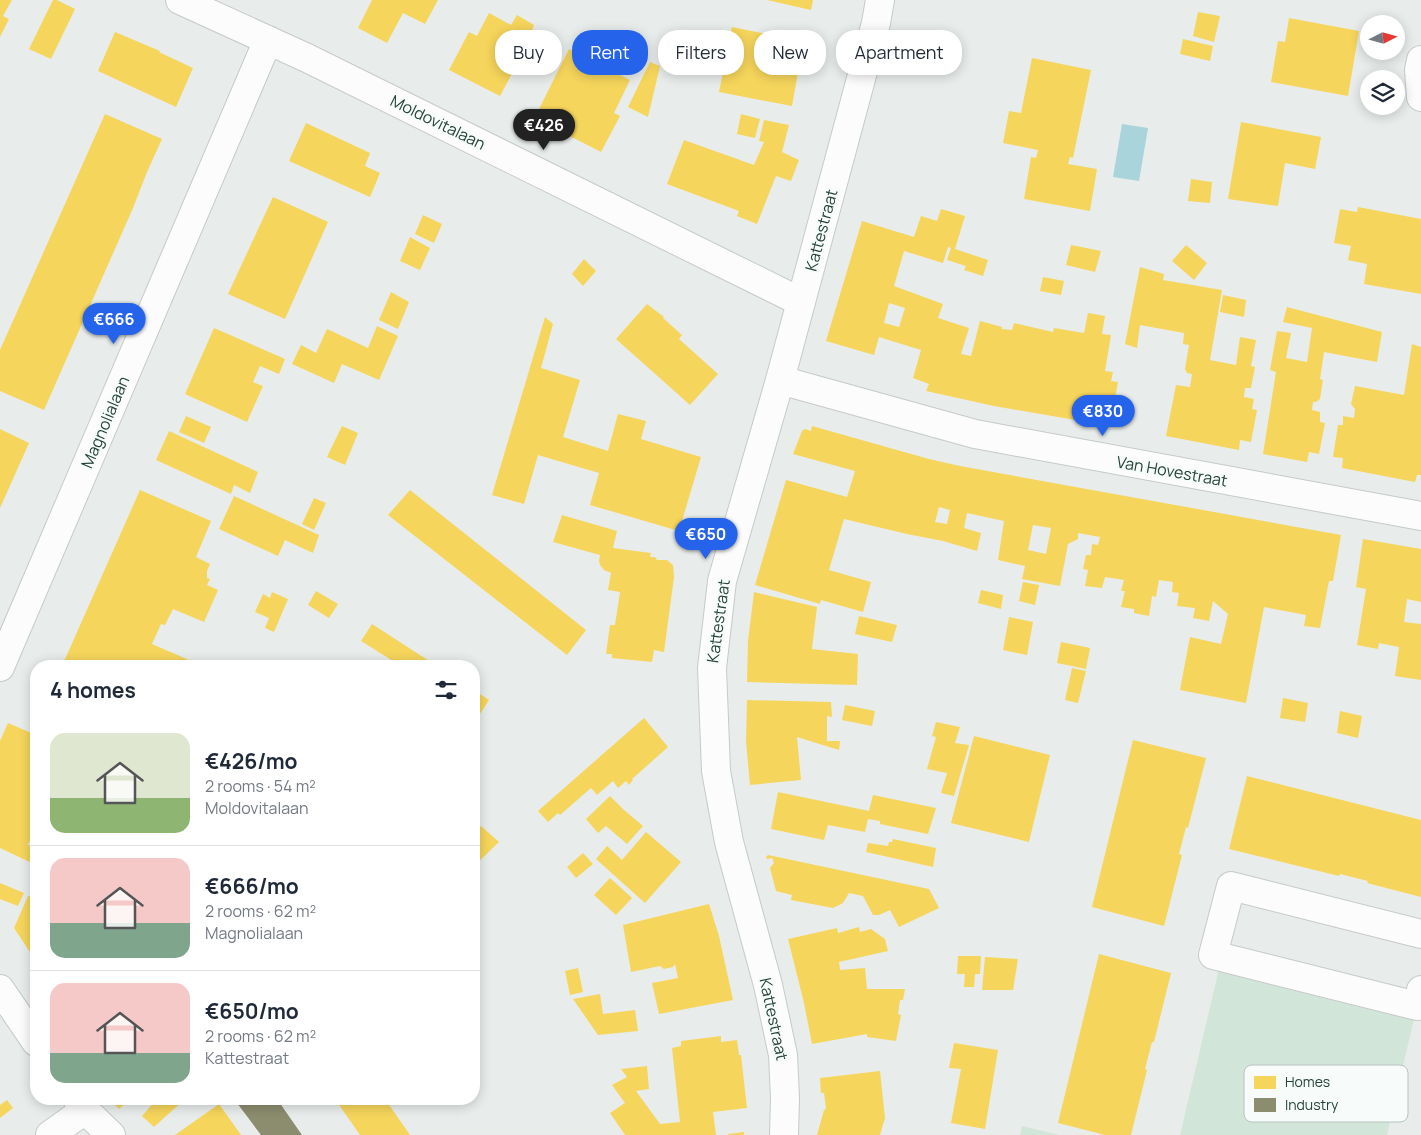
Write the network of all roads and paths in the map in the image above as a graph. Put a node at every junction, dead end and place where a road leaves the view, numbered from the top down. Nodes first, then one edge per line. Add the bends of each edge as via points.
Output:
1 (180, 0) edge
2 (880, 0) edge
3 (268, 40) junction
4 (1421, 60) edge
5 (1421, 97) edge
6 (801, 302) junction
7 (780, 380) junction
8 (1421, 516) edge
9 (0, 667) edge
10 (1421, 934) edge
11 (0, 990) edge
12 (1421, 990) edge
13 (30, 1033) edge
14 (80, 1105) edge
15 (82, 1105) edge
16 (50, 1135) edge
17 (111, 1135) edge
18 (784, 1135) edge

1 - 3 street, Moldovitalaan
2 - 6 street, Kattestraat
3 - 6 street, Moldovitalaan
3 - 9 street, Magnolialaan
4 - 5 street
6 - 7 street, Kattestraat
7 - 8 street, Van Hovestraat via 975,434
7 - 18 street, Kattestraat via 722,581 712,668 716,771 729,842 768,985 783,1055
10 - 12 street via 1231,886 1213,955 1417,1006
11 - 13 street
14 - 16 street
15 - 17 street

